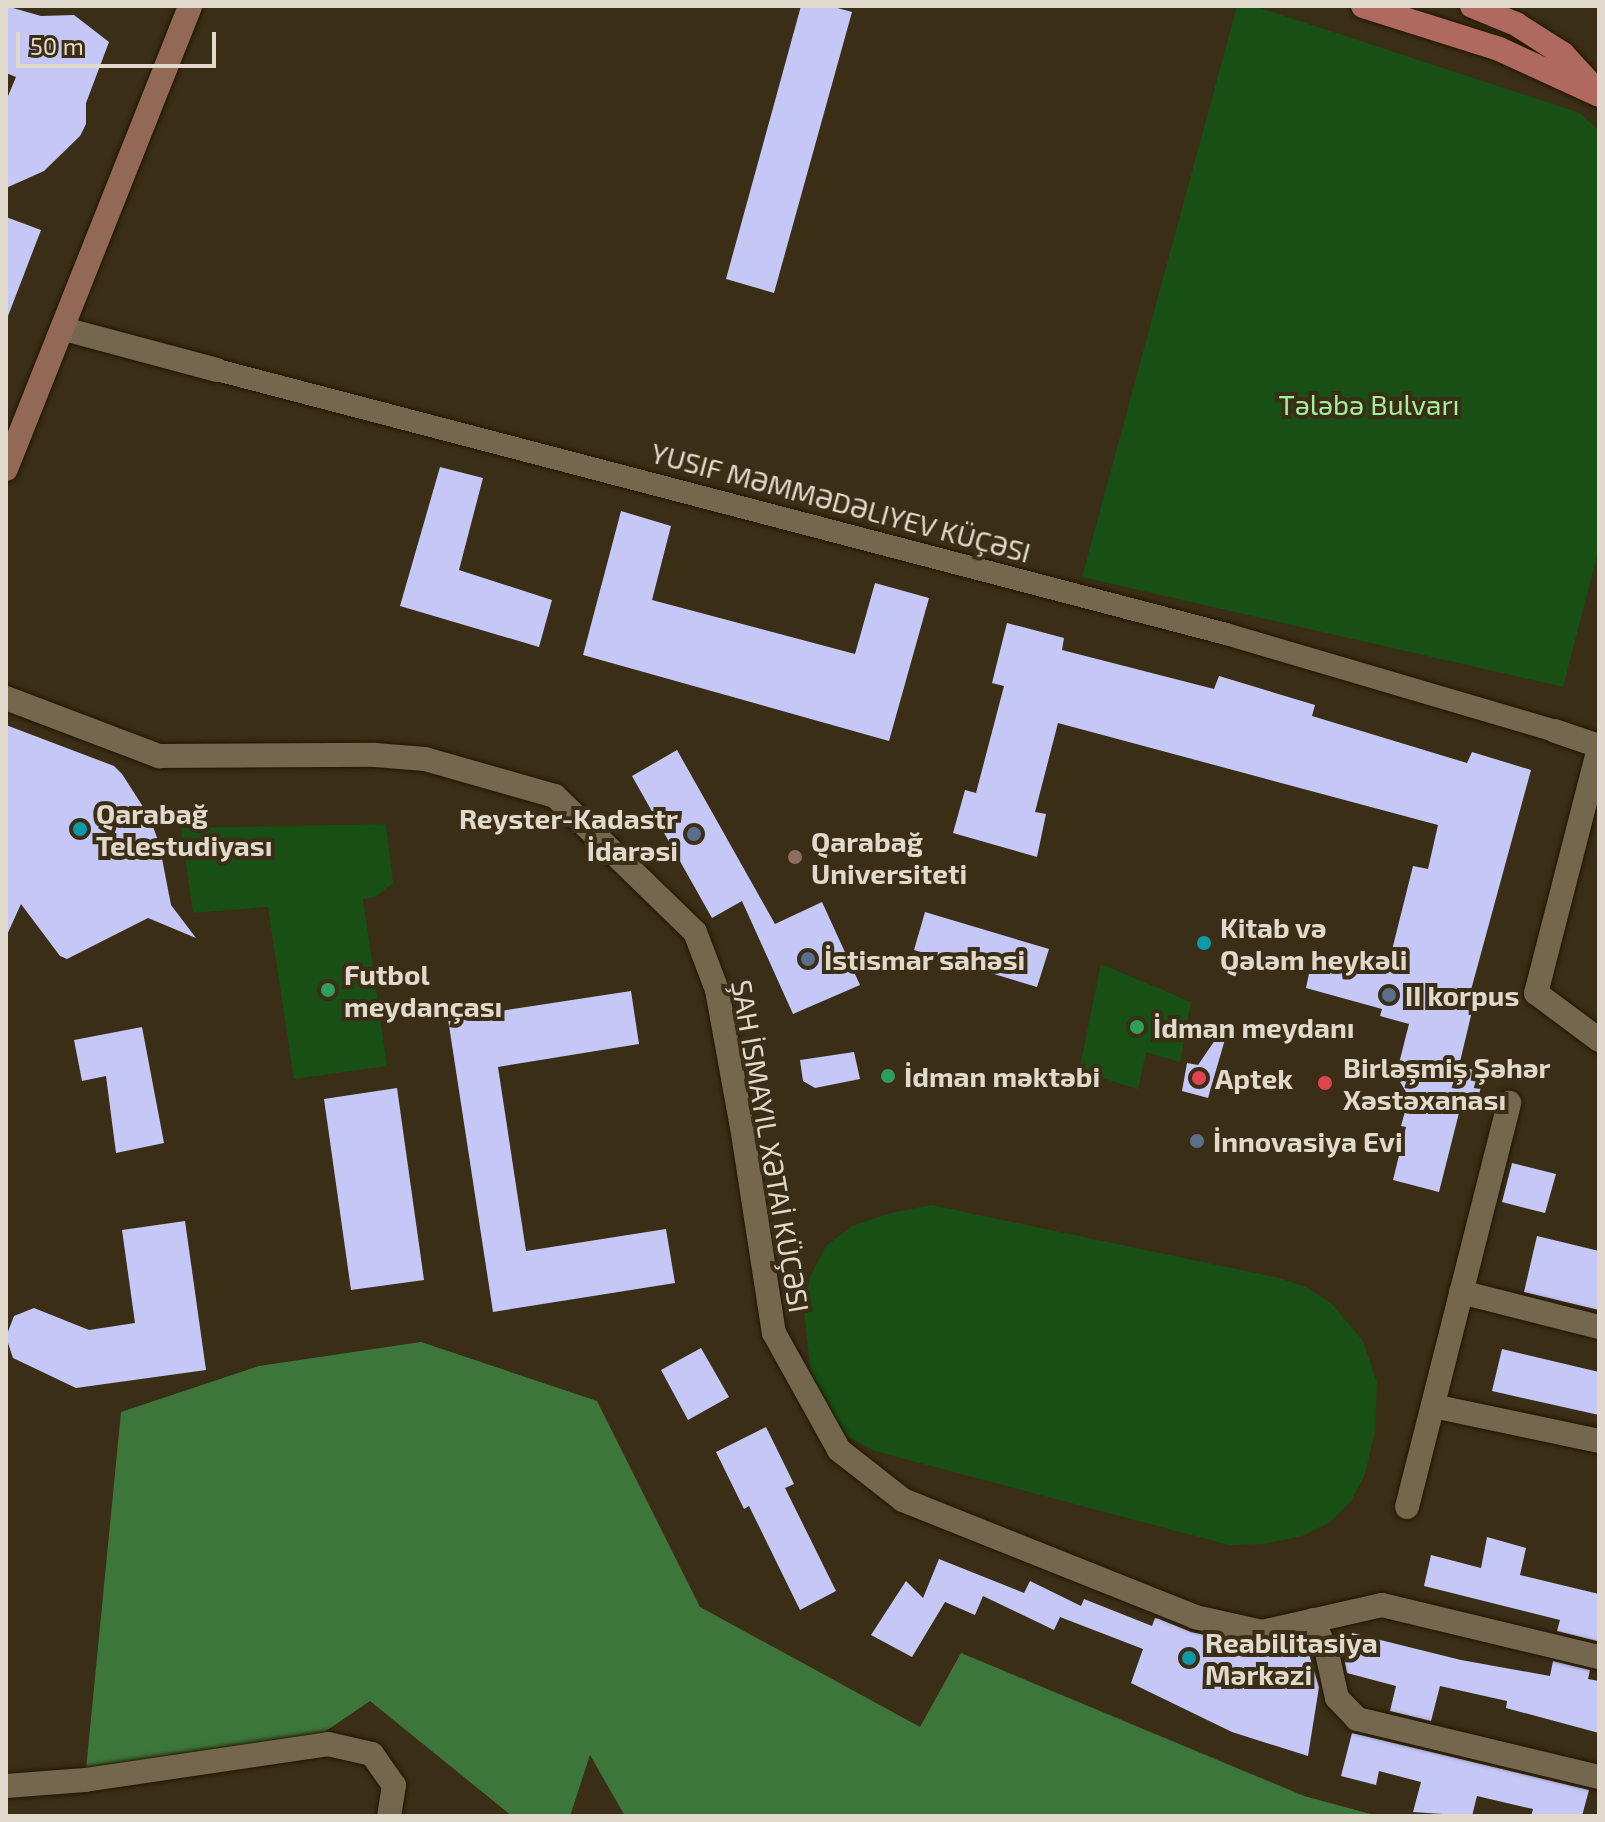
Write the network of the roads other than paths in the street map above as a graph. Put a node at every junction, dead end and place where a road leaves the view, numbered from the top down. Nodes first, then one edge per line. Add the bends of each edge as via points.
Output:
1 (190, 6) edge
2 (1363, 6) edge
3 (1472, 6) edge
4 (1599, 94) edge
5 (64, 329) junction
6 (217, 370) joint
7 (6, 469) edge
8 (6, 698) edge
9 (1555, 731) joint
10 (1599, 747) edge
11 (1599, 1040) edge
12 (1509, 1103) dead end
13 (1461, 1292) junction
14 (1599, 1327) edge
15 (1433, 1406) junction
16 (1599, 1441) edge
17 (1407, 1507) dead end
18 (1313, 1620) junction
19 (1599, 1657) edge
20 (1599, 1777) edge
21 (6, 1786) edge
22 (389, 1816) edge

1 - 5 main road
2 - 4 main road via 1499,49
3 - 4 main road via 1516,24 1563,54
5 - 6 street, YUSIF MƏMMƏDƏLIYEV KÜÇƏSI
5 - 7 main road
6 - 9 street, YUSIF MƏMMƏDƏLIYEV KÜÇƏSI via 1211,630
8 - 18 street, ŞAH İSMAYIL XƏTAİ KÜÇƏSI via 159,756 425,759 555,796 695,932 717,990 774,1333 839,1450 903,1500 1195,1617 1262,1632
9 - 10 street, YUSIF MƏMMƏDƏLIYEV KÜÇƏSI
10 - 11 street via 1536,993
12 - 13 street
13 - 14 street
13 - 15 street
15 - 16 street
15 - 17 street
18 - 19 street, ŞAH İSMAYIL XƏTAİ KÜÇƏSI via 1382,1605
18 - 20 street via 1337,1698 1357,1719
21 - 22 street via 85,1780 328,1744 372,1754 394,1785

